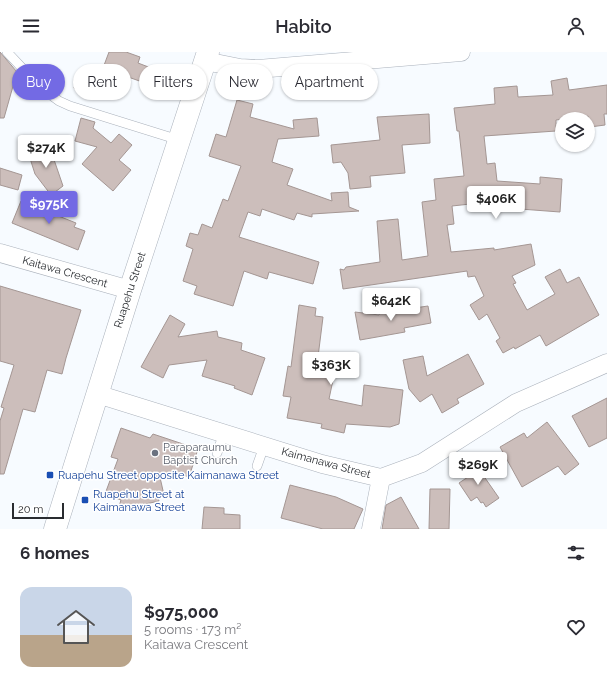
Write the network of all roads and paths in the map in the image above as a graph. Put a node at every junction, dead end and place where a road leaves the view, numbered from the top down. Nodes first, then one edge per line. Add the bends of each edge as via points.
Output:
1 (7, 52) edge
2 (455, 52) edge
3 (461, 52) edge
4 (206, 56) edge
5 (179, 140) junction
6 (0, 253) edge
7 (130, 290) junction
8 (607, 362) edge
9 (97, 394) junction
10 (224, 433) junction
11 (264, 446) junction
12 (217, 453) dead end
13 (257, 466) dead end
14 (381, 478) junction
15 (55, 529) edge
16 (370, 529) edge

1 - 5 lane via 40,87 59,101
2 - 3 street
2 - 4 street via 258,69 240,68
4 - 5 street, Ruapehu Street
5 - 7 street, Ruapehu Street
6 - 7 street, Kaitawa Crescent
7 - 9 street, Ruapehu Street
8 - 14 street, Kaimanawa Street via 516,403 422,463
9 - 10 street, Kaimanawa Street
9 - 15 street, Ruapehu Street
10 - 11 street, Kaimanawa Street
10 - 12 lane
11 - 13 lane
11 - 14 street, Kaimanawa Street via 322,464
14 - 16 street

